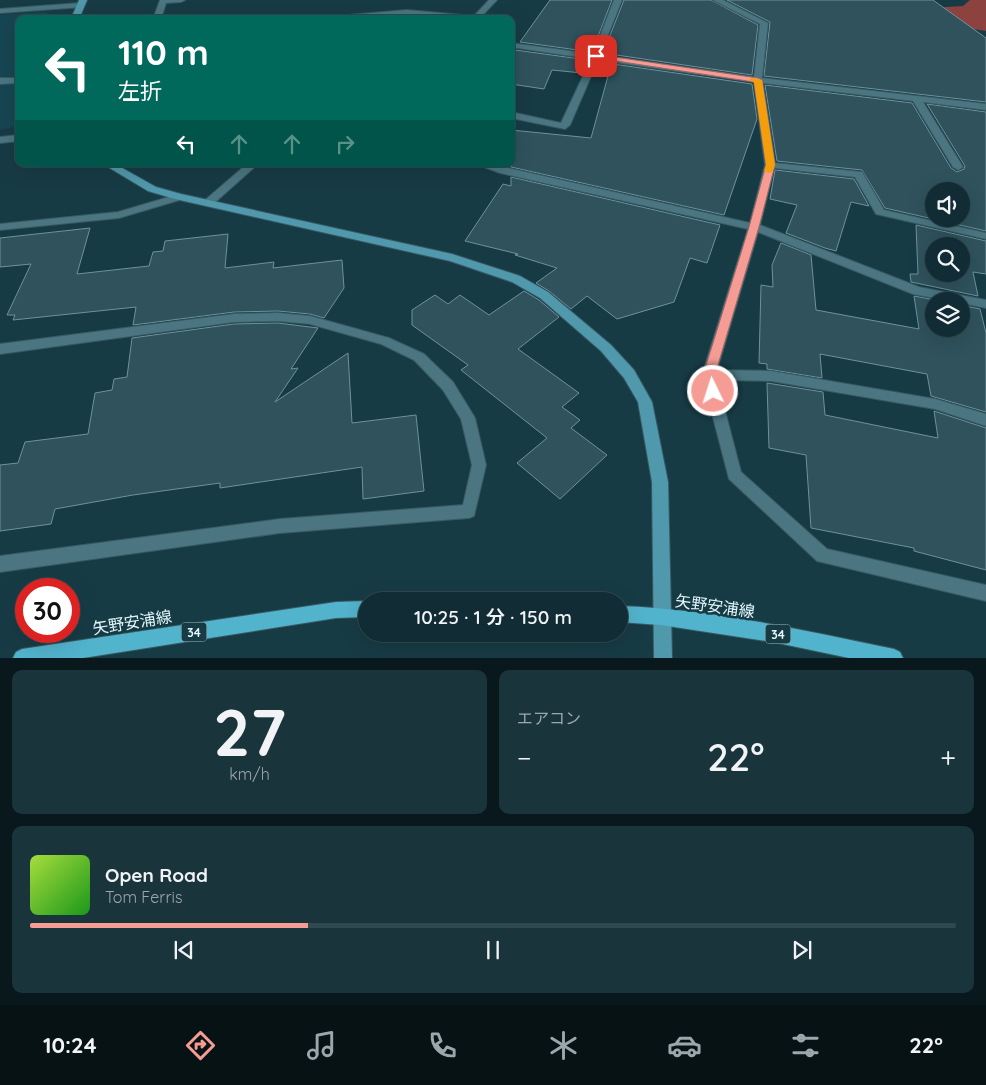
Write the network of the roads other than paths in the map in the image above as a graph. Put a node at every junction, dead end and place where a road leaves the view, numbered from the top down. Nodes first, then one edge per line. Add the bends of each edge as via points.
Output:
1 (181, 0) edge
2 (493, 0) edge
3 (618, 0) edge
4 (717, 0) edge
5 (164, 1) edge
6 (82, 2) edge
7 (0, 11) edge
8 (77, 15) edge
9 (159, 15) edge
10 (372, 15) edge
11 (442, 15) edge
12 (479, 15) edge
13 (515, 46) edge
14 (596, 56) junction
15 (15, 80) edge
16 (758, 80) junction
17 (0, 81) edge
18 (916, 98) junction
19 (986, 107) edge
20 (515, 117) edge
21 (15, 138) edge
22 (0, 140) edge
23 (770, 165) junction
24 (113, 167) edge
25 (250, 167) edge
26 (490, 167) edge
27 (958, 167) dead end
28 (179, 198) junction
29 (208, 203) junction
30 (0, 227) edge
31 (754, 227) junction
32 (986, 236) edge
33 (986, 304) edge
34 (0, 349) edge
35 (709, 375) junction
36 (986, 420) edge
37 (0, 564) edge
38 (986, 592) edge
39 (358, 609) edge
40 (628, 615) edge
41 (661, 617) junction
42 (22, 658) edge
43 (663, 658) edge
44 (894, 658) edge

1 - 5 street
2 - 12 street
3 - 14 street
4 - 16 street via 764,23
5 - 9 street
6 - 7 street
6 - 8 street
10 - 11 street via 407,12
13 - 14 street
14 - 16 street
14 - 20 street via 565,125
15 - 17 street
16 - 18 street
16 - 23 street
18 - 19 street
18 - 27 street
21 - 22 street
23 - 31 street
23 - 32 street via 858,174 880,212
24 - 28 street via 152,189
25 - 29 street
26 - 31 street
28 - 29 street
28 - 30 street via 119,215
29 - 41 street via 452,258 516,279 544,294 606,348 629,374 646,402 660,482
31 - 33 street via 917,291
31 - 35 street
34 - 37 street via 234,318 310,320 385,341 419,357 448,386 468,418 479,465 469,511 280,526
35 - 36 street via 771,376 935,404
35 - 38 street via 734,475 822,556
39 - 42 main road, 矢野安浦線 / 34
40 - 41 main road, 矢野安浦線 / 34
41 - 43 street
41 - 44 main road, 矢野安浦線 / 34 via 773,633

